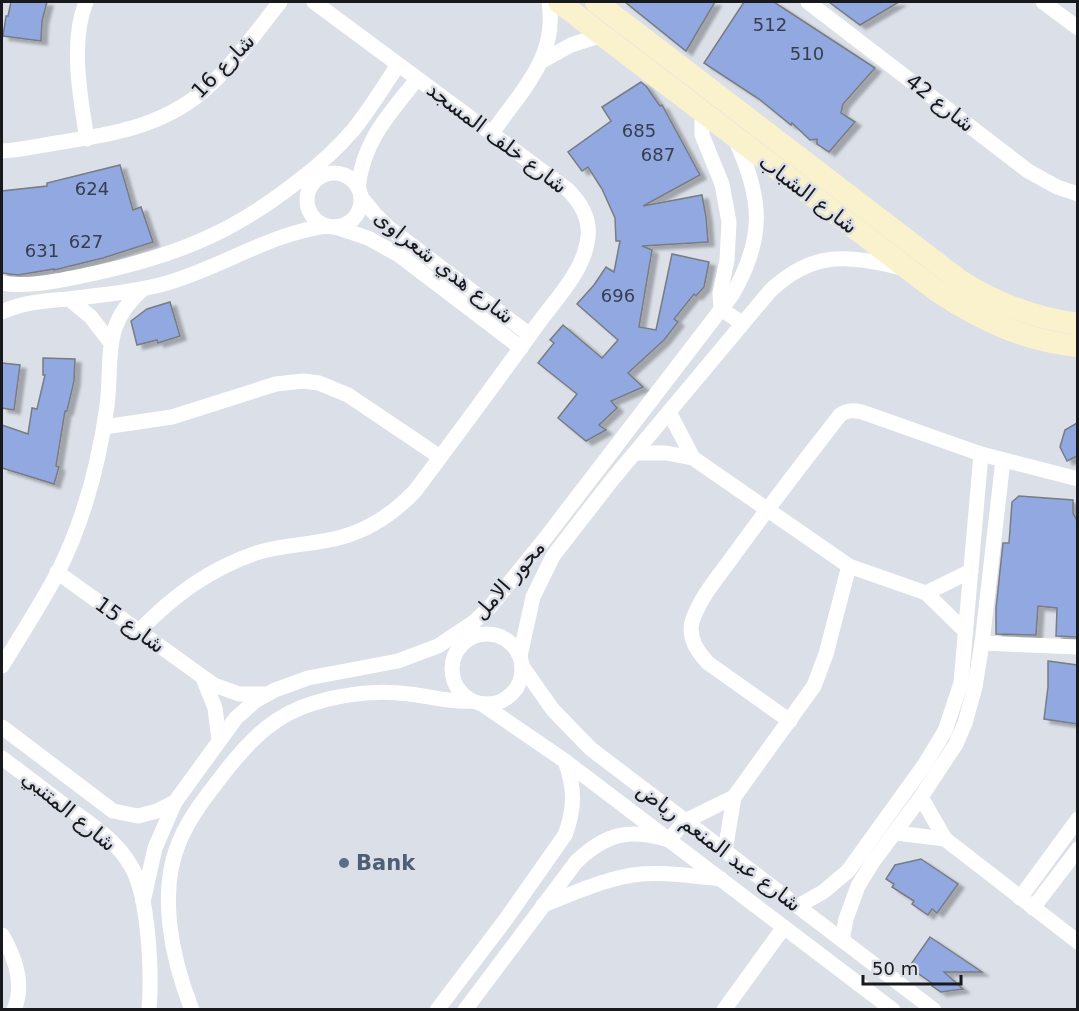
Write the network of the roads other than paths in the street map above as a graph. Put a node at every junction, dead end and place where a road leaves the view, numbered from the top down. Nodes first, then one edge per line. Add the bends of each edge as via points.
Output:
1 (86, 2) edge
2 (280, 2) edge
3 (314, 2) edge
4 (549, 2) edge
5 (559, 2) edge
6 (596, 2) edge
7 (808, 2) edge
8 (1043, 2) edge
9 (1077, 28) edge
10 (602, 35) junction
11 (542, 61) junction
12 (399, 65) junction
13 (417, 79) junction
14 (716, 94) junction
15 (702, 113) junction
16 (492, 133) junction
17 (87, 139) junction
18 (735, 139) junction
19 (2, 151) edge
20 (322, 161) junction
21 (320, 177) junction
22 (360, 192) junction
23 (1077, 194) edge
24 (307, 196) junction
25 (276, 199) junction
26 (331, 227) junction
27 (920, 250) junction
28 (905, 268) junction
29 (2, 283) edge
30 (20, 284) junction
31 (143, 289) junction
32 (69, 299) junction
33 (22, 304) junction
34 (721, 309) junction
35 (2, 312) edge
36 (742, 323) junction
37 (1077, 324) edge
38 (530, 335) junction
39 (110, 342) junction
40 (1077, 346) edge
41 (520, 348) junction
42 (669, 412) junction
43 (104, 426) junction
44 (635, 453) junction
45 (981, 454) junction
46 (440, 457) junction
47 (693, 458) junction
48 (1003, 460) junction
49 (1077, 479) edge
50 (766, 510) junction
51 (849, 566) junction
52 (972, 571) junction
53 (57, 572) junction
54 (926, 593) junction
55 (474, 622) junction
56 (139, 631) junction
57 (966, 632) junction
58 (982, 643) junction
59 (464, 644) junction
60 (438, 646) junction
61 (1077, 647) edge
62 (521, 661) junction
63 (2, 666) edge
64 (203, 678) junction
65 (968, 685) junction
66 (265, 694) junction
67 (477, 702) junction
68 (790, 721) junction
69 (2, 727) edge
70 (219, 740) junction
71 (2, 758) edge
72 (565, 761) junction
73 (200, 769) junction
74 (218, 781) junction
75 (734, 796) junction
76 (921, 797) junction
77 (175, 802) junction
78 (105, 806) junction
79 (1077, 819) edge
80 (685, 821) junction
81 (92, 824) junction
82 (896, 833) junction
83 (945, 839) junction
84 (669, 840) junction
85 (1077, 849) edge
86 (725, 851) junction
87 (867, 859) junction
88 (721, 879) junction
89 (1020, 898) junction
90 (143, 902) junction
91 (543, 905) junction
92 (798, 906) junction
93 (1033, 908) junction
94 (506, 919) junction
95 (784, 927) junction
96 (523, 931) junction
97 (2, 935) edge
98 (842, 940) junction
99 (1077, 942) edge
100 (886, 973) junction
101 (871, 992) junction
102 (14, 1010) edge
103 (149, 1010) edge
104 (192, 1010) edge
105 (437, 1010) edge
106 (465, 1010) edge
107 (724, 1010) edge
108 (893, 1010) edge
109 (934, 1010) edge

1 - 17 street via 81,21 79,86
2 - 17 street, شارع 16 via 202,93 147,124
3 - 12 street, شارع خلف المسجد
4 - 11 street via 550,36
5 - 10 street, شارع الشباب
6 - 14 street, شارع الشباب
7 - 23 street, شارع 42 via 1028,171
8 - 9 street
10 - 11 street via 570,45
10 - 15 street, شارع الشباب
11 - 16 street
12 - 13 street, شارع خلف المسجد
12 - 20 street via 355,128
13 - 16 street, شارع خلف المسجد
13 - 22 street, شارع هدي شعراوى via 369,145 363,159
14 - 15 street
14 - 27 street, شارع الشباب
15 - 18 street, شارع الشباب
15 - 34 street via 702,135 722,184 729,222 727,260 720,286
16 - 38 street, شارع خلف المسجد via 568,190 582,207 588,228 581,261
17 - 19 street, شارع 16
18 - 28 street, شارع الشباب
18 - 34 street, محور الامل via 753,182 756,224 747,265
20 - 21 street
20 - 25 street
21 - 22 street via 328,173 345,175
21 - 24 street
22 - 26 street via 361,204 355,218 343,226
22 - 38 street, شارع هدي شعراوى via 389,228
24 - 25 street
24 - 26 street via 309,211 319,223
25 - 30 street via 222,232 180,250 83,275
26 - 31 street via 280,237 210,268
26 - 41 street, شارع هدي شعراوى via 376,242 399,255
27 - 28 street
27 - 37 street, شارع الشباب via 959,280 997,302 1039,317
28 - 36 street, محور الامل via 861,258 816,262 783,278
28 - 40 street, شارع الشباب via 985,320 1025,336
29 - 30 street
30 - 33 street
31 - 32 street
31 - 39 street via 121,312
32 - 33 street
32 - 39 street via 92,317
33 - 35 street
34 - 36 street
34 - 55 street, محور الامل via 544,540
36 - 42 street, محور الامل
38 - 41 street, شارع خلف المسجد
39 - 43 street
41 - 46 street, شارع خلف المسجد
42 - 44 street, محور الامل
42 - 47 street
43 - 46 street via 172,417 276,384 303,381 348,395
43 - 53 street via 86,503
44 - 47 street
44 - 62 street, محور الامل via 553,556 533,597
45 - 48 street
45 - 50 street via 862,412 846,412
45 - 52 street
46 - 56 street, شارع خلف المسجد via 404,503 377,522 341,537 259,553 227,564 172,599
47 - 50 street
48 - 49 street
48 - 58 street
50 - 51 street
50 - 68 street via 707,593 692,623 691,636 708,663
51 - 54 street
51 - 68 street via 814,686
52 - 54 street
52 - 57 street
53 - 56 street, شارع 15
53 - 63 street
54 - 57 street
55 - 59 street
55 - 60 street, محور الامل
56 - 64 street, شارع 15
57 - 65 street
58 - 61 street
58 - 65 street
59 - 60 street
59 - 62 street via 477,636 497,636 514,647
59 - 67 street via 453,667 453,677 464,695
60 - 66 street, محور الامل via 398,662 308,678
62 - 67 street via 522,677 511,695 493,704
62 - 80 street, شارع عبد المنعم رياض via 547,703 578,737
64 - 66 street, شارع 15 via 233,692
64 - 70 street via 215,708
65 - 76 street via 968,715 956,744
65 - 87 street via 945,731
66 - 70 street, محور الامل
67 - 72 street, شارع عبد المنعم رياض
67 - 74 street via 391,692 314,703 263,728
68 - 75 street
69 - 78 street, شارع المتنبي
70 - 73 street, محور الامل
71 - 81 street, شارع المتنبي
72 - 84 street, شارع عبد المنعم رياض
72 - 94 street via 573,791 565,835
73 - 74 street
73 - 77 street, محور الامل
74 - 104 street via 180,840 169,886 176,958
75 - 80 street
75 - 86 street
76 - 82 street
76 - 83 street
77 - 78 street, شارع المتنبي via 138,816 121,814
77 - 90 street, محور الامل via 155,848
78 - 81 street
79 - 89 street
80 - 84 street
80 - 86 street, شارع عبد المنعم رياض
81 - 90 street, شارع المتنبي via 128,860 140,884
82 - 83 street
82 - 87 street
83 - 89 street
84 - 88 street, شارع عبد المنعم رياض
84 - 91 street via 639,833 609,838 576,862
85 - 93 street
86 - 92 street, شارع عبد المنعم رياض
87 - 92 street
87 - 98 street
88 - 91 street via 639,874
88 - 95 street, شارع عبد المنعم رياض
89 - 93 street
90 - 103 street, شارع المتنبي via 150,968
91 - 96 street
92 - 98 street, شارع عبد المنعم رياض
93 - 99 street
94 - 96 street
94 - 105 street
95 - 101 street, شارع عبد المنعم رياض
95 - 107 street
96 - 106 street
97 - 102 street via 17,970 19,994
98 - 100 street, شارع عبد المنعم رياض
100 - 101 street
100 - 109 street, شارع عبد المنعم رياض
101 - 108 street, شارع عبد المنعم رياض

